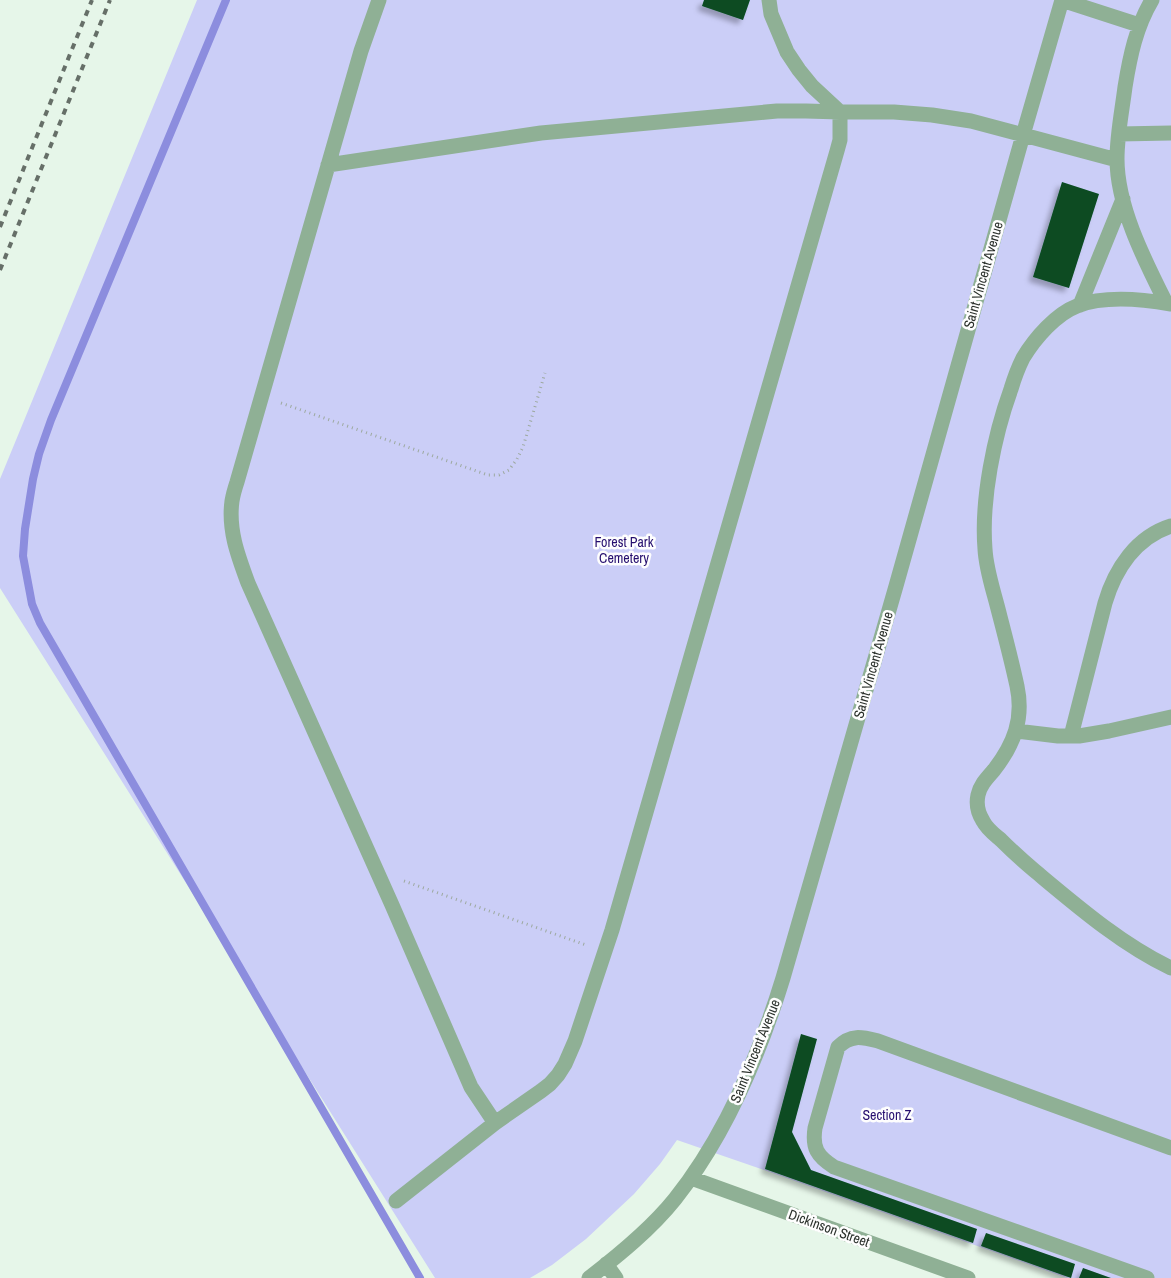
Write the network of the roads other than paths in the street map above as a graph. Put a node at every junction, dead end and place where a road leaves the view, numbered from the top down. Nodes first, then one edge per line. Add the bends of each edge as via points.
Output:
1 (379, 0) edge
2 (769, 0) edge
3 (1062, 0) edge
4 (1152, 0) edge
5 (1139, 25) junction
6 (840, 112) junction
7 (1171, 133) edge
8 (1119, 134) junction
9 (1023, 135) junction
10 (1117, 160) junction
11 (328, 165) junction
12 (1123, 199) junction
13 (1168, 304) edge
14 (1080, 305) junction
15 (1171, 526) edge
16 (1171, 717) edge
17 (1016, 731) junction
18 (1071, 736) junction
19 (1171, 968) edge
20 (496, 1124) junction
21 (1171, 1148) edge
22 (691, 1178) junction
23 (396, 1201) dead end
24 (606, 1264) junction
25 (589, 1278) edge
26 (616, 1278) edge
27 (968, 1278) edge
28 (1147, 1278) edge

1 - 11 street
2 - 6 street via 770,14 786,52 812,86
3 - 5 street
3 - 9 street, Saint Vincent Avenue
4 - 5 street
5 - 8 street via 1129,63
6 - 9 street via 932,115 971,121
6 - 11 street via 777,111 568,130
6 - 20 street via 837,151 604,952 575,1041 565,1064 550,1084
7 - 8 street
8 - 10 street
9 - 10 street
9 - 22 street, Saint Vincent Avenue via 775,1003 734,1103
10 - 12 street
11 - 20 street via 232,501 232,532 248,583 471,1087
12 - 13 street via 1136,239
12 - 14 street
13 - 14 street via 1129,299
14 - 17 street via 1053,322 1023,358 1002,413 989,475 984,519 985,551 1020,698
15 - 18 street via 1157,531 1128,555 1109,589
16 - 18 street
17 - 18 street
17 - 19 street via 1010,748 979,789 977,804 988,829 1079,907 1132,946
20 - 23 street
21 - 28 street via 878,1041 861,1038 848,1040 838,1047 815,1128 816,1150 834,1167
22 - 24 street, Saint Vincent Avenue via 658,1218
22 - 27 street, Dickinson Street
24 - 25 street, Saint Vincent Avenue
24 - 26 street

